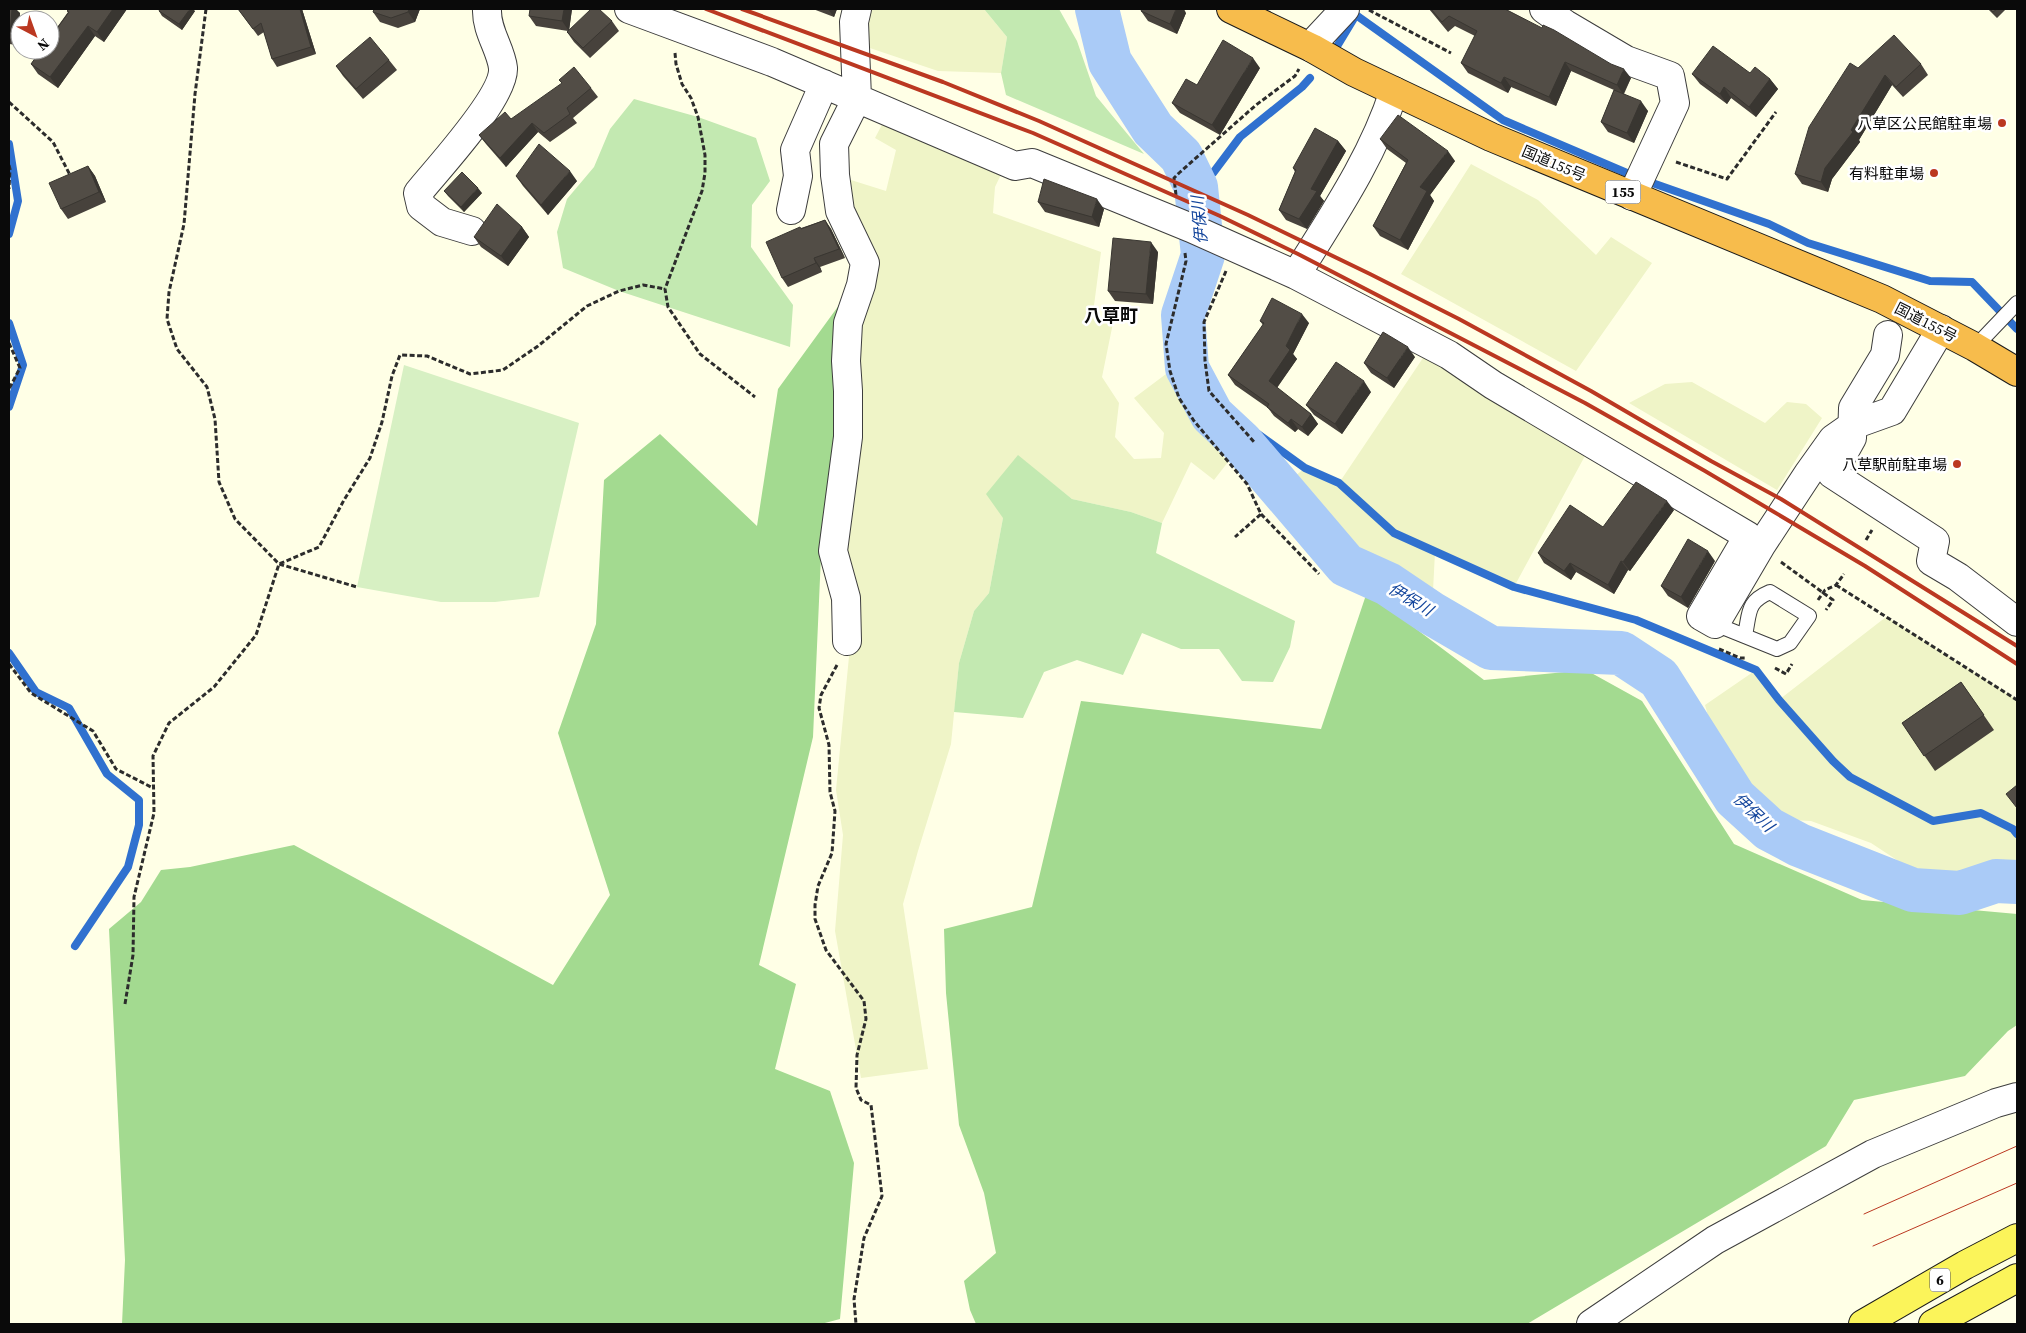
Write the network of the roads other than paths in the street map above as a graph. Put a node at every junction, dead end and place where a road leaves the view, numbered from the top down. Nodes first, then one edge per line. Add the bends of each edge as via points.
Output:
1 (487, 9) edge
2 (629, 9) edge
3 (857, 9) edge
4 (1230, 9) edge
5 (1345, 9) edge
6 (1544, 9) edge
7 (1312, 48) junction
8 (824, 84) junction
9 (1394, 91) junction
10 (858, 98) junction
11 (1638, 181) junction
12 (791, 210) dead end
13 (472, 231) dead end
14 (1296, 275) junction
15 (2017, 303) edge
16 (1941, 329) junction
17 (1888, 335) dead end
18 (1976, 347) junction
19 (2017, 372) edge
20 (1853, 425) junction
21 (2017, 622) edge
22 (1715, 624) junction
23 (1745, 635) junction
24 (846, 641) road end
25 (2017, 1097) edge
26 (2017, 1238) edge
27 (2014, 1280) edge
28 (1592, 1324) edge
29 (1863, 1324) edge
30 (1933, 1324) edge
31 (1945, 1324) edge

1 - 13 street via 503,69 496,91 484,113 418,193 421,206 442,222
2 - 8 street
3 - 10 street via 854,22
4 - 7 highway, 国道155号 / 155
5 - 7 street
6 - 11 street via 1626,60 1670,76 1675,103
7 - 9 highway, 国道155号 / 155
8 - 10 street
8 - 12 street via 795,150 798,176
9 - 11 highway, 国道155号 / 155 via 1491,136
9 - 14 street via 1358,173
10 - 14 street via 1015,166 1032,164
10 - 24 street via 834,144 840,210 865,263 848,323 848,437 833,551 846,598
11 - 16 highway, 国道155号 / 155
14 - 22 street via 1449,355 1493,385 1748,536 1701,616
15 - 18 lane
16 - 18 highway, 国道155号 / 155
16 - 20 street via 1892,411
17 - 20 street via 1886,355 1853,408
18 - 19 highway, 国道155号 / 155
20 - 21 street via 1852,438 1832,474 1935,541 1931,561 1958,577
20 - 22 street via 1833,439 1808,474
22 - 23 lane
23 - 23 lane via 1748,611 1758,597 1770,592 1809,616 1790,643 1776,649
25 - 28 street via 1873,1154 1715,1240
26 - 29 main road, 6
27 - 30 main road, 6
27 - 31 main road

